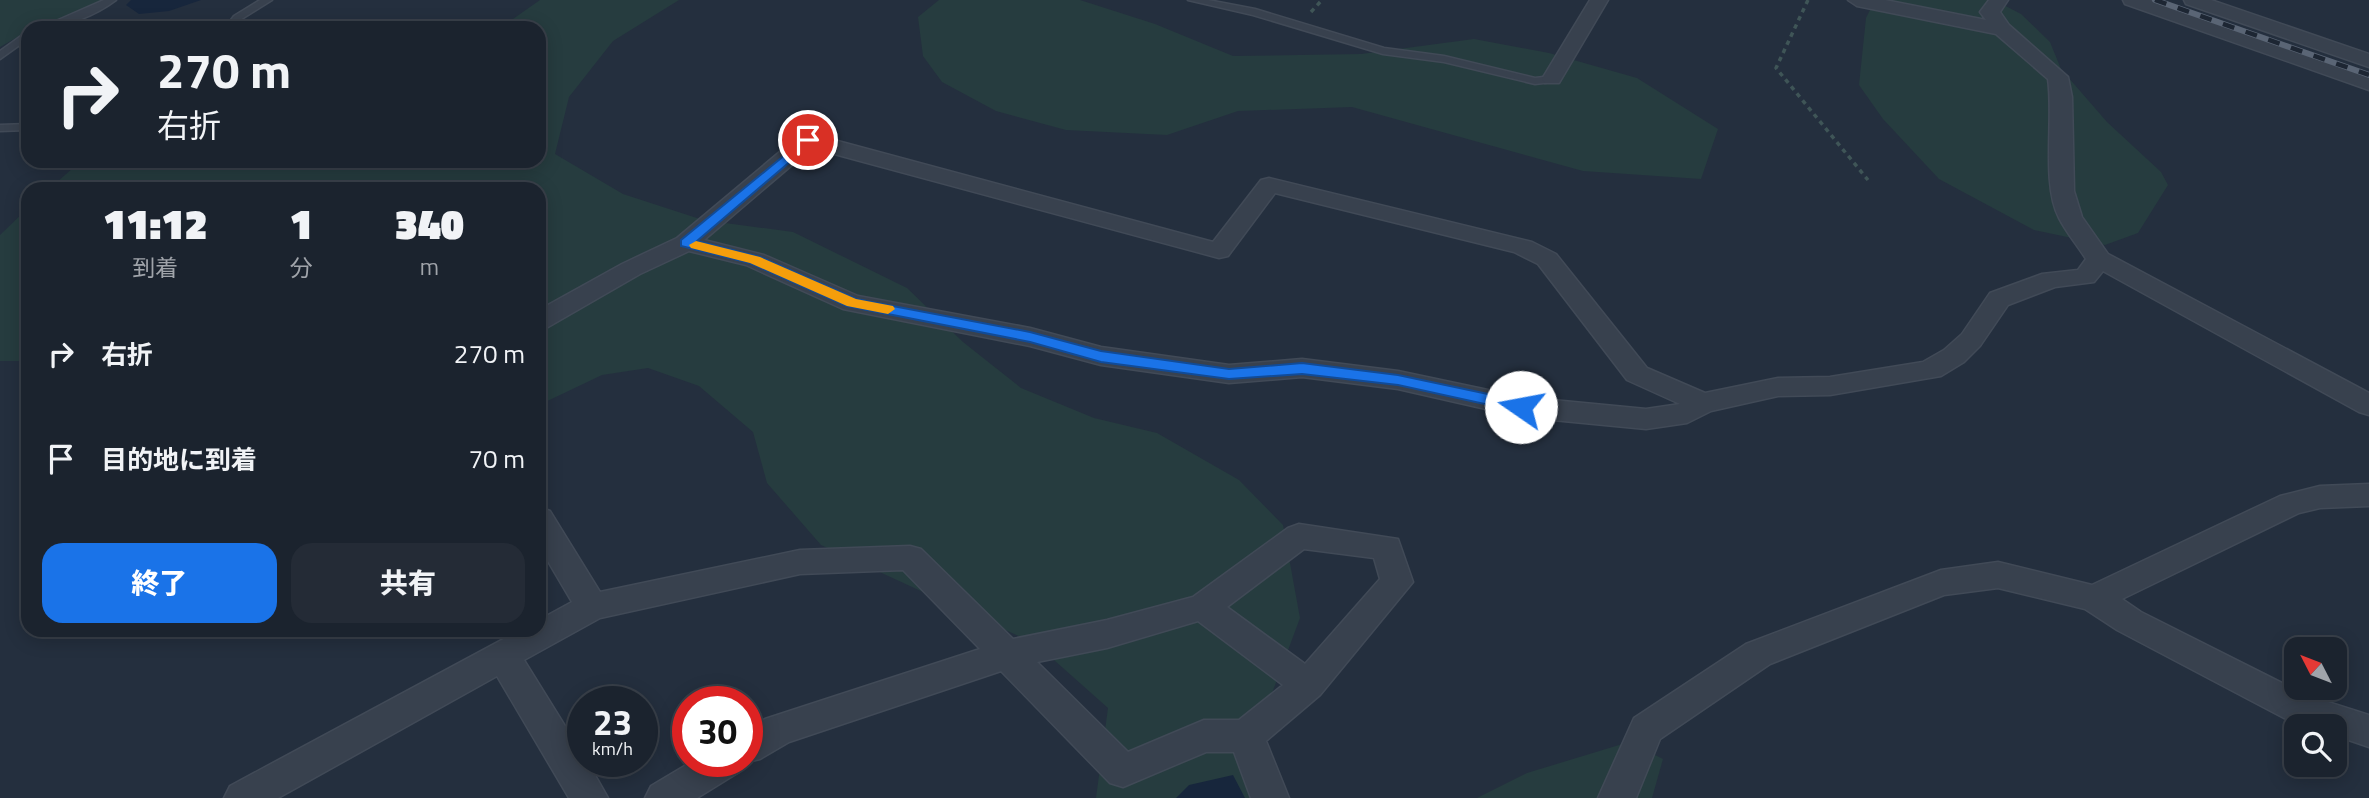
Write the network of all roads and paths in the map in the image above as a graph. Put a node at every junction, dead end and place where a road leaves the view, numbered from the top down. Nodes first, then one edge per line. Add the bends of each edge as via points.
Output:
1 (111, 0) edge
2 (267, 0) edge
3 (1193, 0) edge
4 (1322, 0) edge
5 (1599, 0) edge
6 (1808, 0) edge
7 (1857, 0) edge
8 (1999, 0) edge
9 (2132, 0) edge
10 (2193, 0) edge
11 (1311, 12) dead end
12 (65, 21) edge
13 (235, 21) edge
14 (2002, 29) junction
15 (21, 40) edge
16 (0, 56) edge
17 (2369, 61) edge
18 (1552, 79) joint
19 (2369, 84) edge
20 (21, 127) edge
21 (0, 128) edge
22 (1868, 180) dead end
23 (686, 243) junction
24 (2099, 259) junction
25 (546, 317) edge
26 (1703, 404) junction
27 (2369, 405) edge
28 (2369, 495) edge
29 (546, 531) edge
30 (2094, 598) junction
31 (592, 607) junction
32 (1203, 607) junction
33 (546, 633) edge
34 (539, 637) edge
35 (1009, 654) junction
36 (504, 657) junction
37 (1308, 685) junction
38 (2369, 731) edge
39 (1246, 736) junction
40 (763, 739) edge
41 (699, 777) edge
42 (243, 798) edge
43 (589, 798) edge
44 (664, 798) edge
45 (1270, 798) edge
46 (1617, 798) edge

1 - 12 lane
2 - 13 lane
3 - 18 lane via 1259,9 1383,51 1535,82
4 - 11 path
5 - 18 street
6 - 22 path via 1776,68
7 - 14 street
8 - 14 street via 1990,12
9 - 19 street
10 - 17 street
14 - 24 street via 2058,77 2062,191 2070,217
15 - 16 lane
20 - 21 lane
23 - 25 street
23 - 26 street via 755,260 852,303 1101,356 1229,374 1302,368 1398,380 1521,407 1646,419 1687,413
23 - 26 street via 808,140 1219,251 1269,185 1523,247 1548,259 1637,374
24 - 26 street via 2085,277 2051,279 1999,299 1970,340 1931,370 1830,386 1778,387
24 - 27 street
28 - 30 street via 2320,497 2291,504
29 - 31 street
30 - 38 street via 2129,621 2296,707
30 - 46 street via 1998,575 1941,583 1758,654 1647,729
31 - 33 street
31 - 35 street via 800,562 910,558
32 - 35 street via 1107,634
32 - 37 street
32 - 37 street via 1299,536 1387,548 1397,582
34 - 36 street
35 - 39 street via 1123,771 1204,736
35 - 40 street
36 - 42 street
36 - 43 street
37 - 39 street
39 - 45 street
41 - 44 street

